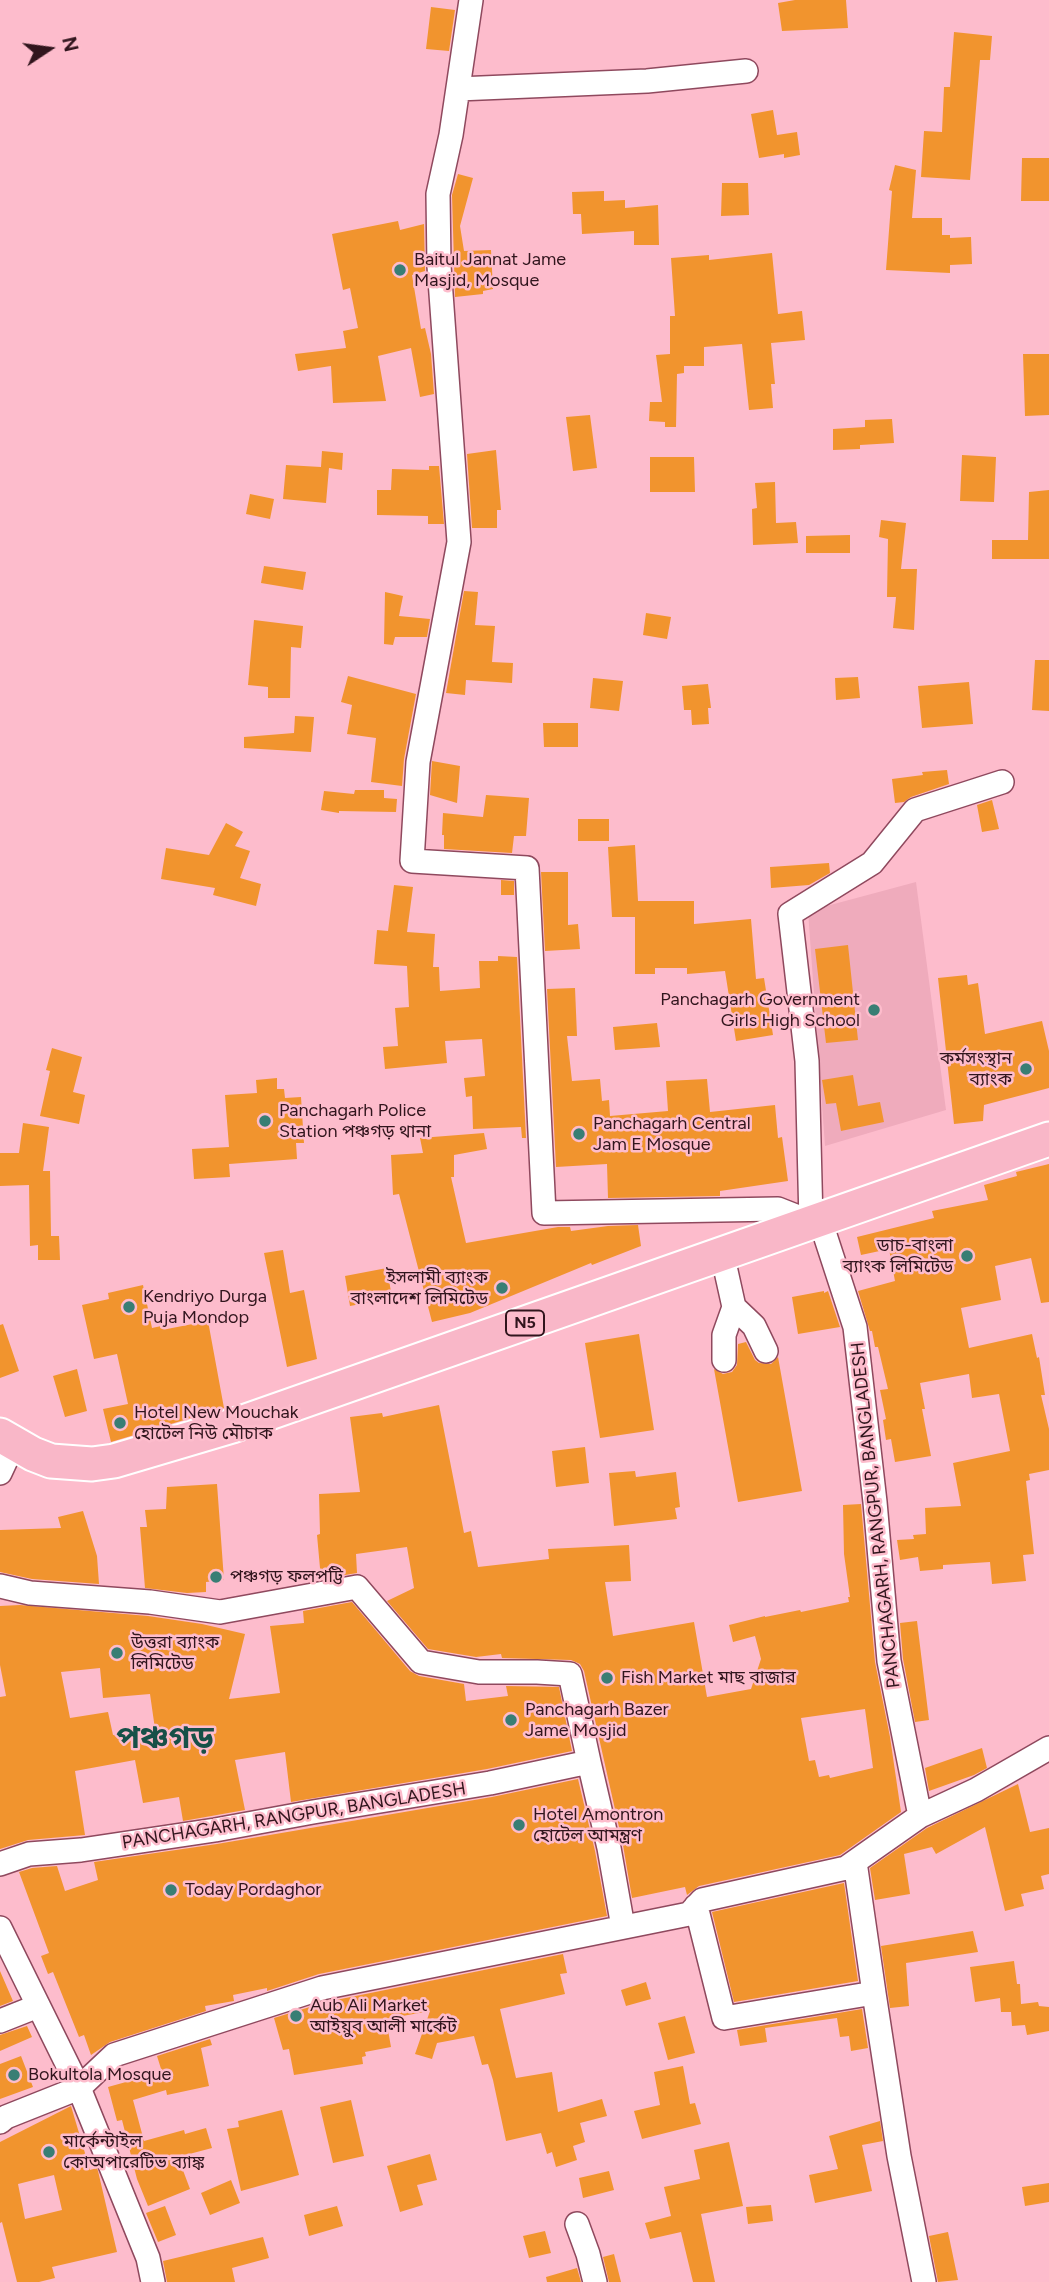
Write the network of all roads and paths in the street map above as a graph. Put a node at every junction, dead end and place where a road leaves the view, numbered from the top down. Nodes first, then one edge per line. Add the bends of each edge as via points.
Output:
1 (471, 0) edge
2 (746, 71) dead end
3 (458, 89) junction
4 (1002, 782) dead end
5 (1049, 1139) edge
6 (811, 1222) junction
7 (722, 1253) junction
8 (734, 1307) junction
9 (766, 1352) dead end
10 (724, 1360) dead end
11 (7, 1439) edge
12 (0, 1473) edge
13 (0, 1586) edge
14 (1049, 1748) edge
15 (589, 1762) junction
16 (920, 1816) junction
17 (855, 1862) junction
18 (0, 1864) edge
19 (696, 1906) junction
20 (624, 1927) junction
21 (0, 1928) edge
22 (874, 1993) junction
23 (38, 2006) junction
24 (0, 2021) edge
25 (79, 2088) junction
26 (0, 2122) edge
27 (576, 2224) dead end
28 (153, 2282) edge
29 (595, 2282) edge
30 (924, 2282) edge

1 - 3 street
2 - 3 street via 647,81
3 - 6 street via 438,194 459,542 418,762 412,861 527,868 544,1213 778,1209
4 - 6 street via 915,810 872,863 790,914 807,1061
5 - 6 highway, N5
6 - 7 highway, N5
6 - 16 street, PANCHAGARH, RANGPUR, BANGLADESH via 824,1232 855,1327 889,1661
7 - 8 street
7 - 11 highway, N5 via 232,1426 114,1461 51,1461
8 - 9 street via 754,1326
8 - 10 street via 724,1335
11 - 12 street
13 - 15 street via 220,1612 357,1587 421,1662 479,1672 570,1674
14 - 16 street
15 - 18 street, PANCHAGARH, RANGPUR, BANGLADESH via 188,1835 29,1854
15 - 20 street
16 - 17 street
17 - 19 street via 846,1868 702,1900
17 - 22 street
19 - 20 street via 689,1914
19 - 22 street via 724,2018
20 - 25 street via 322,1988 114,2056
21 - 23 street
22 - 30 street
23 - 24 street
23 - 25 street
25 - 26 street
25 - 28 street via 148,2258
27 - 29 street

